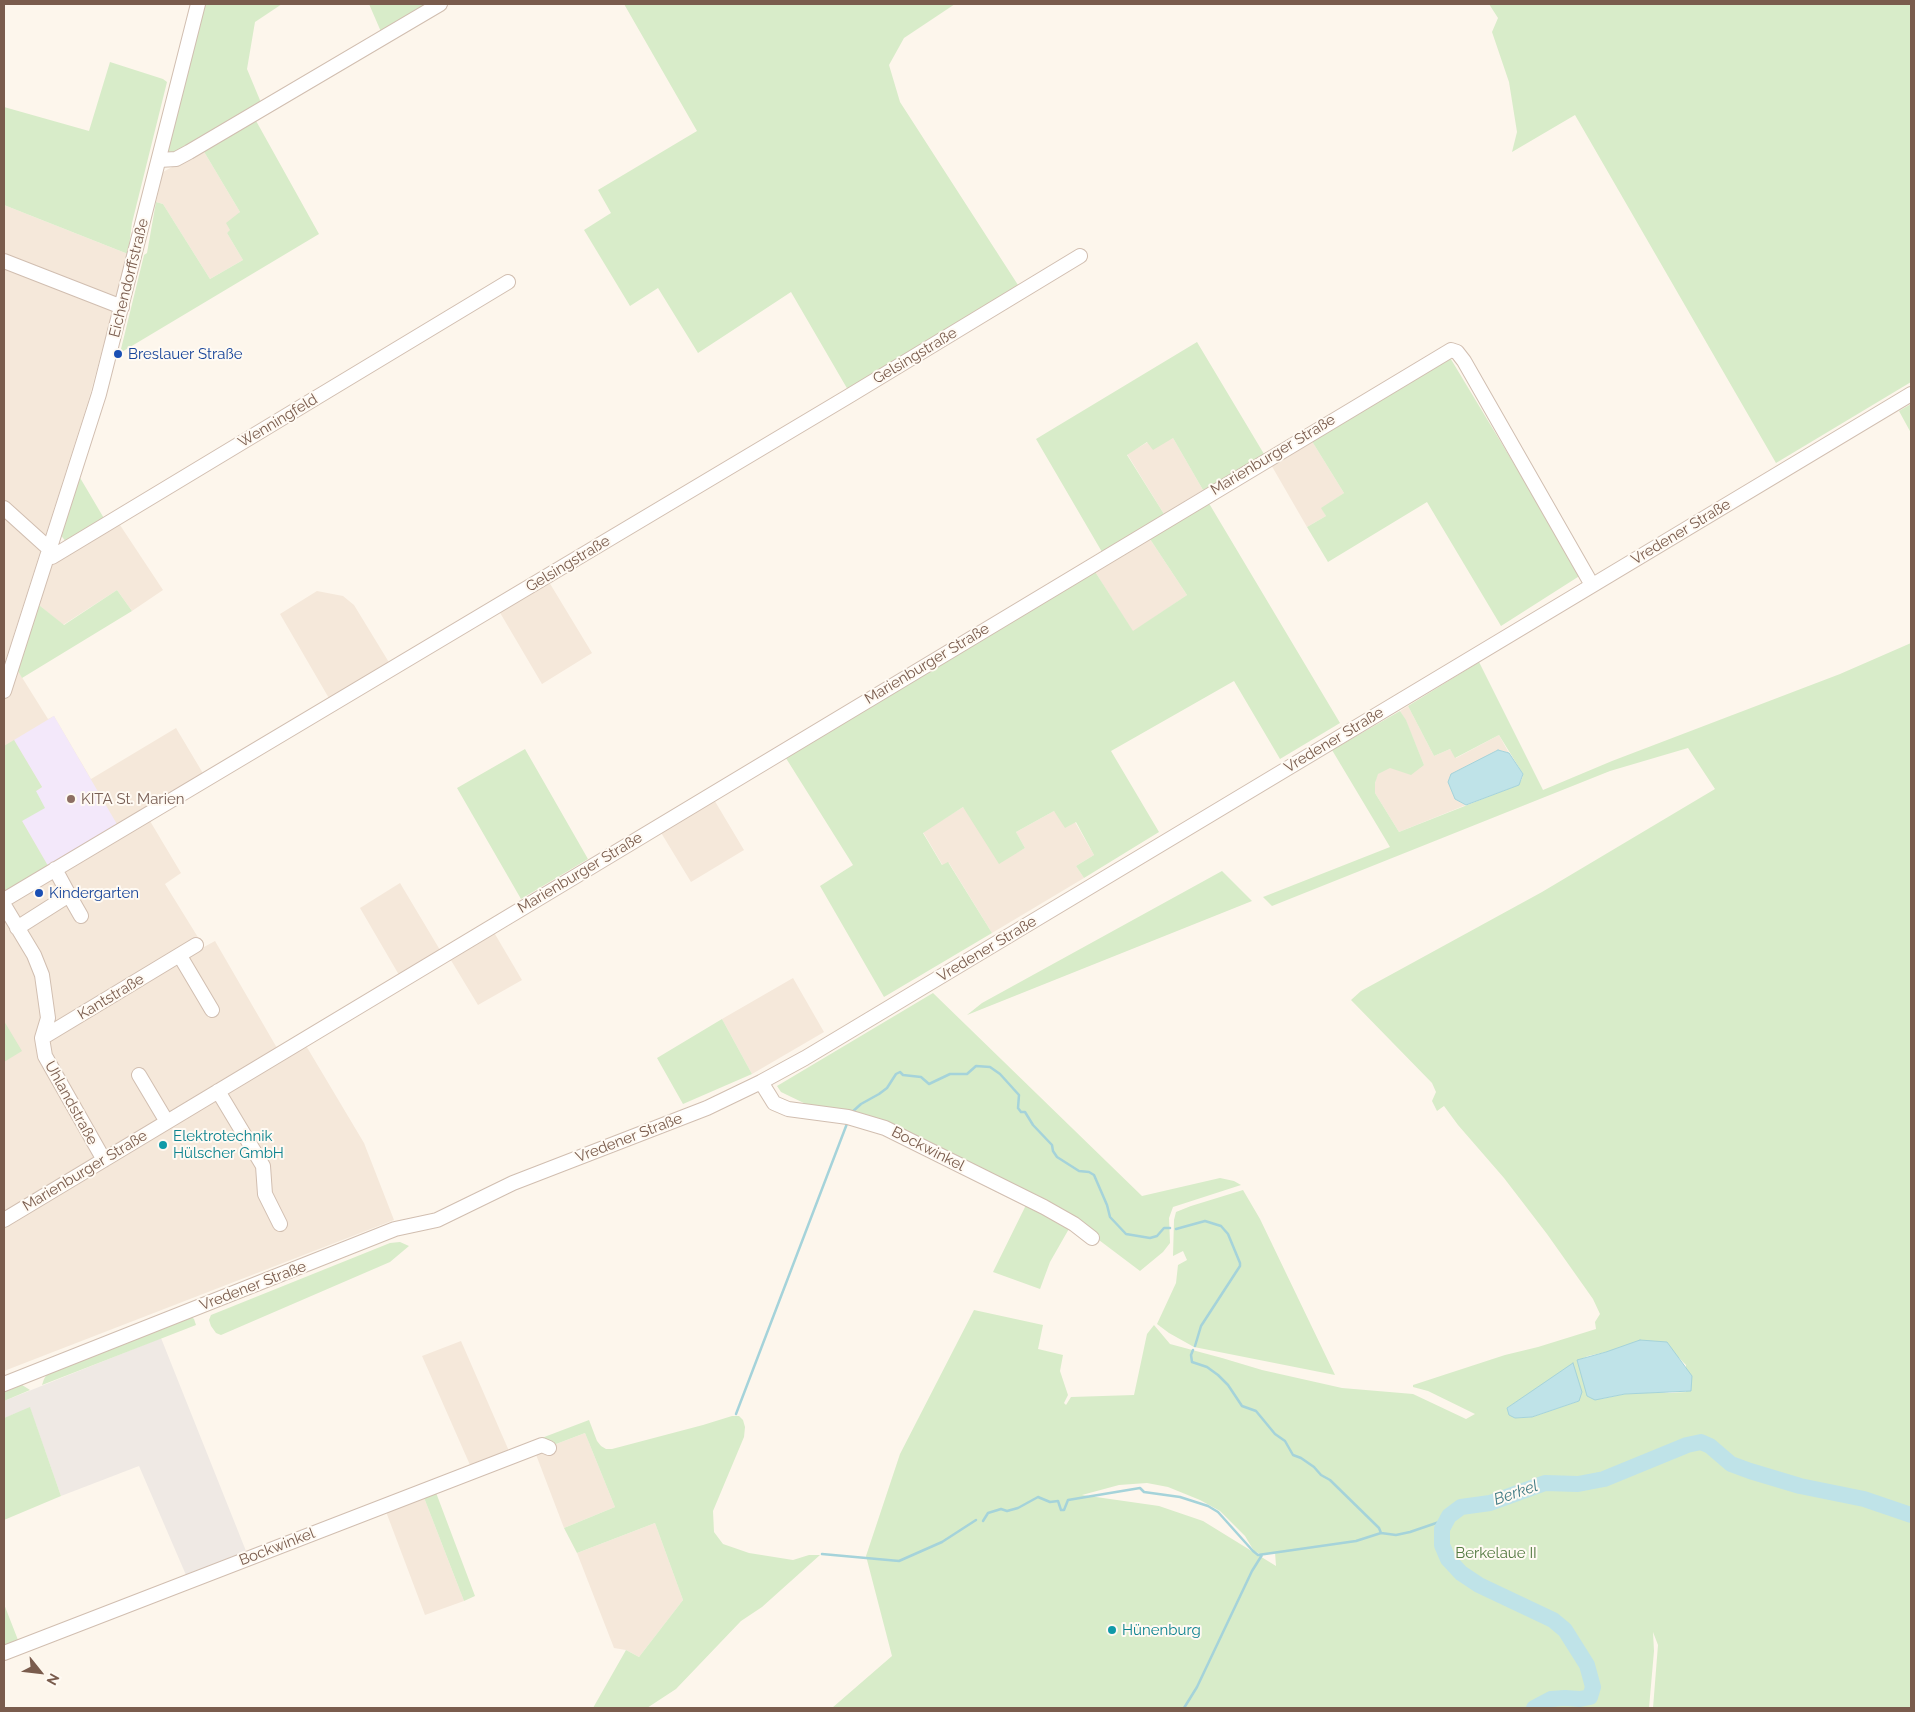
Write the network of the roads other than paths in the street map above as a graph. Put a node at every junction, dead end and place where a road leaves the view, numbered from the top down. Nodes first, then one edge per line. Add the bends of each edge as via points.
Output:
1 (198, 4) edge
2 (440, 4) edge
3 (159, 160) junction
4 (1080, 256) dead end
5 (4, 261) edge
6 (508, 282) dead end
7 (122, 307) junction
8 (1911, 394) edge
9 (4, 508) edge
10 (49, 552) junction
11 (1592, 584) junction
12 (4, 691) edge
13 (55, 870) junction
14 (69, 895) junction
15 (4, 900) edge
16 (4, 905) edge
17 (82, 916) dead end
18 (17, 928) junction
19 (196, 945) dead end
20 (180, 956) junction
21 (212, 1010) dead end
22 (42, 1038) junction
23 (139, 1075) dead end
24 (761, 1082) junction
25 (218, 1091) junction
26 (167, 1122) junction
27 (104, 1160) junction
28 (4, 1220) edge
29 (280, 1224) dead end
30 (1092, 1238) dead end
31 (4, 1384) edge
32 (550, 1448) dead end
33 (4, 1653) edge

1 - 3 street, Eichendorffstraße
2 - 3 street via 189,152 176,159
3 - 7 street, Eichendorffstraße
4 - 13 street, Gelsingstraße
5 - 7 street
6 - 10 street, Wenningfeld via 52,557
7 - 10 street, Eichendorffstraße via 100,394
8 - 11 street, Vredener Straße
9 - 10 street
10 - 12 street, Eichendorffstraße
11 - 24 street, Vredener Straße
11 - 25 street, Marienburger Straße via 1464,361 1451,350
13 - 14 street
13 - 15 street, Gelsingstraße
14 - 17 street
14 - 18 street
16 - 18 street, Uhlandstraße
18 - 22 street, Uhlandstraße via 42,975 48,1018
19 - 20 street, Kantstraße
20 - 21 street
20 - 22 street, Kantstraße
22 - 27 street, Uhlandstraße via 45,1056
23 - 26 street
24 - 30 street, Bockwinkel via 774,1103 848,1117 885,1128 1044,1207
24 - 31 street, Vredener Straße via 707,1108 513,1183 438,1220 395,1229
25 - 26 street, Marienburger Straße
25 - 29 street via 262,1166 265,1194
26 - 27 street, Marienburger Straße
27 - 28 street, Marienburger Straße
32 - 33 street, Bockwinkel via 542,1445

